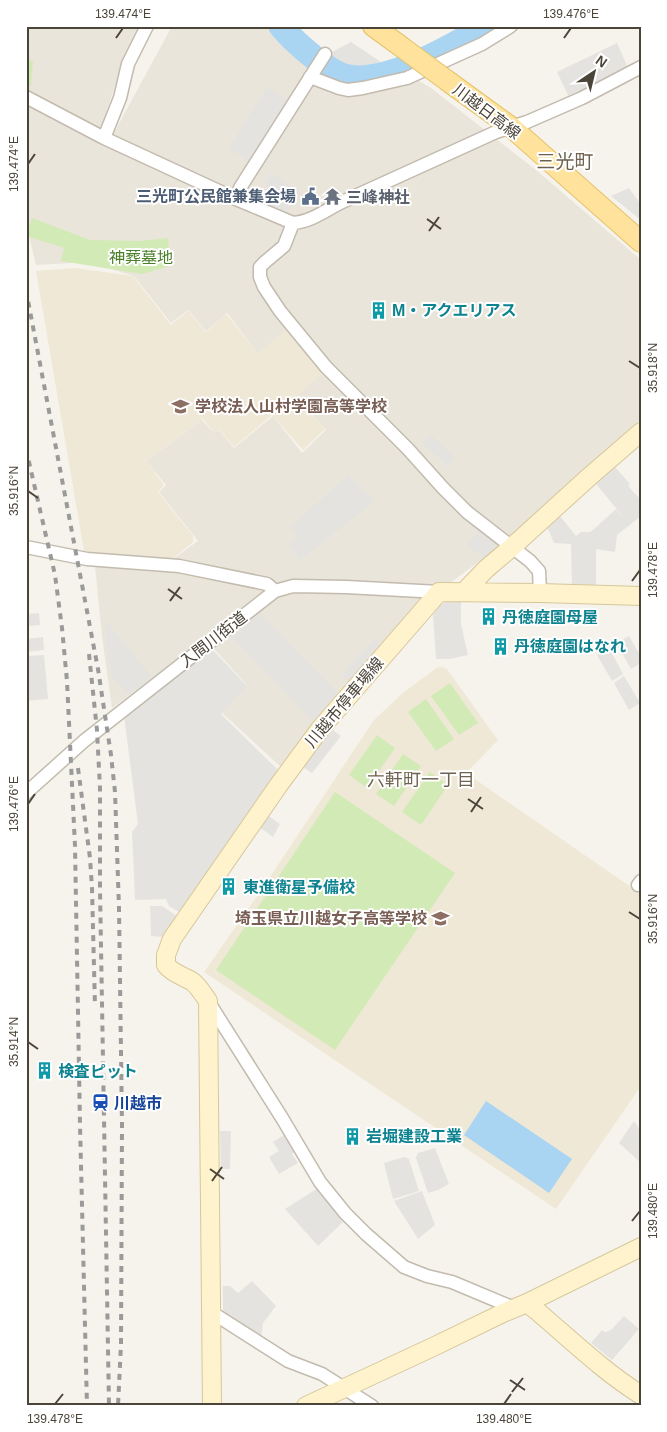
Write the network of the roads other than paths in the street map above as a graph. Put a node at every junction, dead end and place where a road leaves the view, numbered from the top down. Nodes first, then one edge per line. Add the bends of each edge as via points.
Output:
1 (147, 26) edge
2 (373, 26) edge
3 (511, 26) edge
4 (325, 54) dead end
5 (641, 67) edge
6 (312, 74) junction
7 (26, 97) edge
8 (511, 127) junction
9 (104, 138) junction
10 (236, 199) junction
11 (293, 223) junction
12 (641, 242) edge
13 (641, 432) edge
14 (26, 546) edge
15 (512, 547) junction
16 (275, 591) junction
17 (439, 592) junction
18 (464, 592) junction
19 (540, 592) junction
20 (641, 596) edge
21 (26, 793) edge
22 (208, 1001) junction
23 (641, 1247) edge
24 (520, 1306) junction
25 (210, 1314) junction
26 (346, 1388) junction
27 (641, 1395) edge
28 (212, 1406) edge
29 (306, 1406) edge
30 (372, 1406) edge

1 - 9 street via 128,64 120,98
2 - 8 main road, 川越日高線, bridge
3 - 6 street via 482,44 407,78 348,90
4 - 6 street
5 - 8 street via 582,98
6 - 10 street
7 - 9 street
8 - 11 street via 383,183 315,217
8 - 12 main road, 川越日高線
9 - 10 street
10 - 11 street
11 - 15 street via 284,246 260,267 260,277 269,295 326,367 467,512
13 - 15 street
14 - 16 street via 87,559 179,566 267,584
15 - 18 street
15 - 19 street via 539,571
16 - 17 street, 入間川街道 via 293,586
16 - 21 street, 入間川街道 via 84,740
17 - 18 street
17 - 22 street, 川越市停車場線 via 320,729 172,939 166,965 198,987
18 - 19 street
19 - 20 street
22 - 24 street via 320,1182 366,1234 404,1267
22 - 25 street
23 - 24 street
24 - 26 street
24 - 27 street via 537,1311 601,1367
25 - 26 street via 288,1361 322,1374
25 - 28 street
26 - 29 street
26 - 30 street

